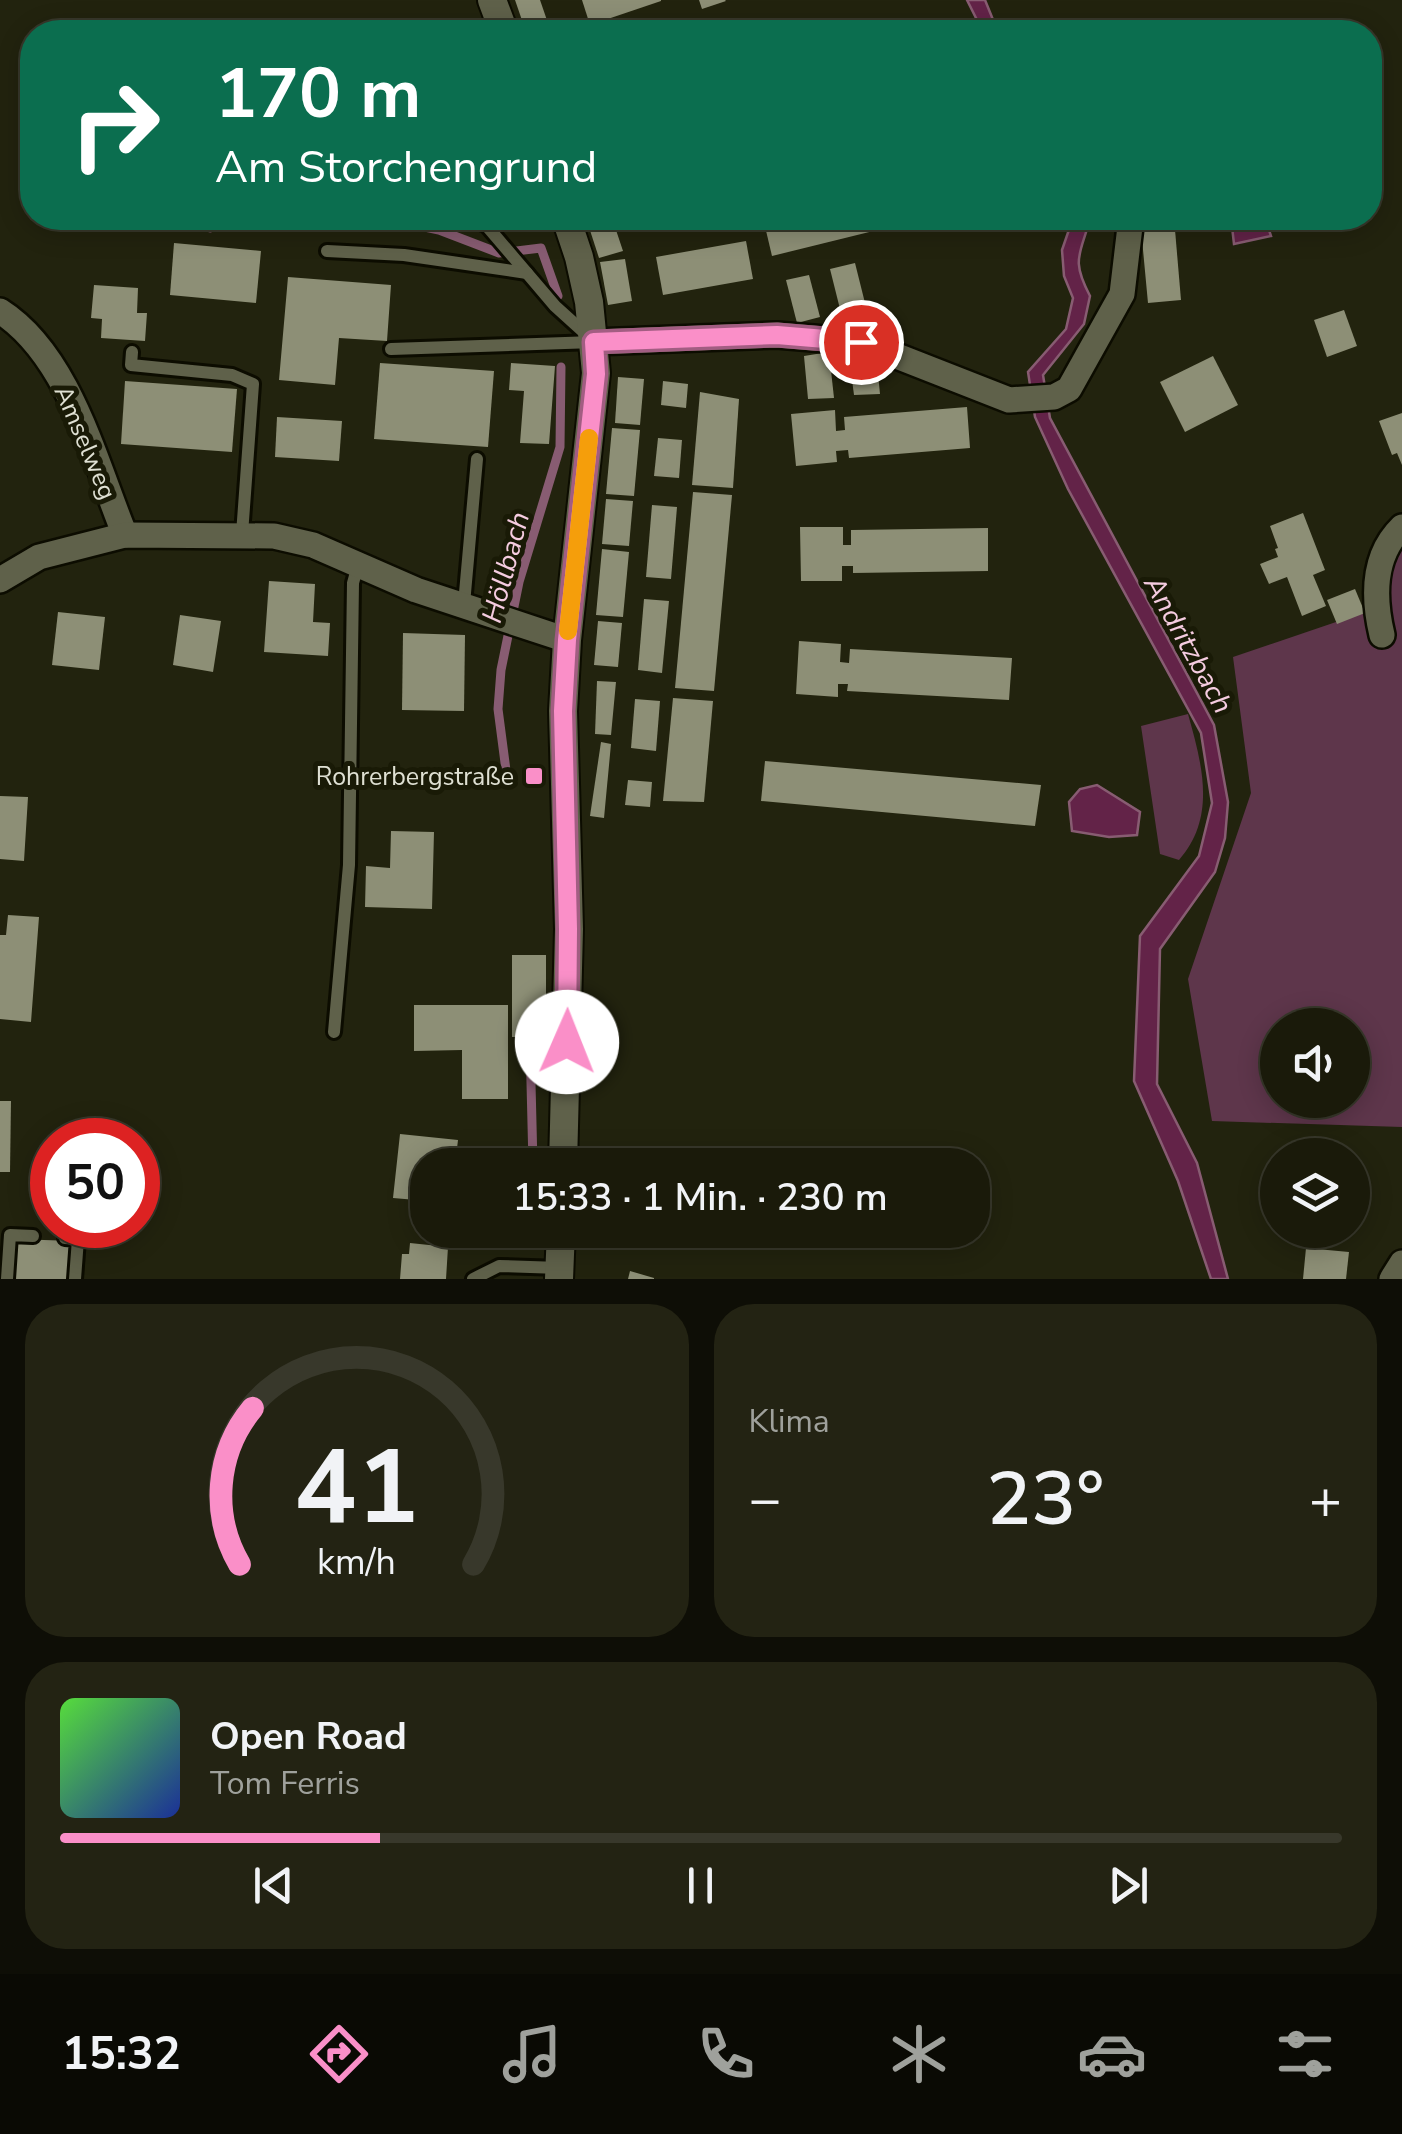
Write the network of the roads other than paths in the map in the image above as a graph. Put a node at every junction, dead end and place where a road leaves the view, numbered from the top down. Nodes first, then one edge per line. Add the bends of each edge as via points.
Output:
1 (490, 230) edge
2 (570, 230) edge
3 (1129, 230) edge
4 (327, 251) dead end
5 (528, 272) junction
6 (0, 310) edge
7 (594, 342) junction
8 (391, 349) dead end
9 (132, 352) dead end
10 (477, 460) dead end
11 (1402, 527) edge
12 (242, 534) junction
13 (126, 535) junction
14 (358, 565) junction
15 (0, 580) edge
16 (464, 604) junction
17 (1382, 635) dead end
18 (567, 640) junction
19 (334, 1032) dead end
20 (563, 1148) edge
21 (30, 1236) edge
22 (77, 1248) edge
23 (560, 1248) edge
24 (1402, 1264) edge
25 (559, 1274) edge
26 (7, 1279) edge
27 (75, 1279) edge
28 (474, 1279) edge
29 (1392, 1279) edge

1 - 5 lane
2 - 7 main road
3 - 7 street via 1122,294 1070,389 1054,396 1008,400 861,342 777,335
4 - 5 lane
5 - 7 lane
6 - 13 street, Amselweg via 34,338 66,387
7 - 8 lane
7 - 18 main road
9 - 12 lane via 132,365 232,375 253,384
10 - 16 lane
11 - 17 street via 1381,557 1374,602
12 - 13 street
12 - 14 street via 314,545
13 - 15 street via 39,556
14 - 16 street
14 - 19 lane via 349,866
16 - 18 street
18 - 20 main road
21 - 26 lane via 10,1235
22 - 27 lane
23 - 25 main road
24 - 29 street
25 - 28 lane via 499,1266

